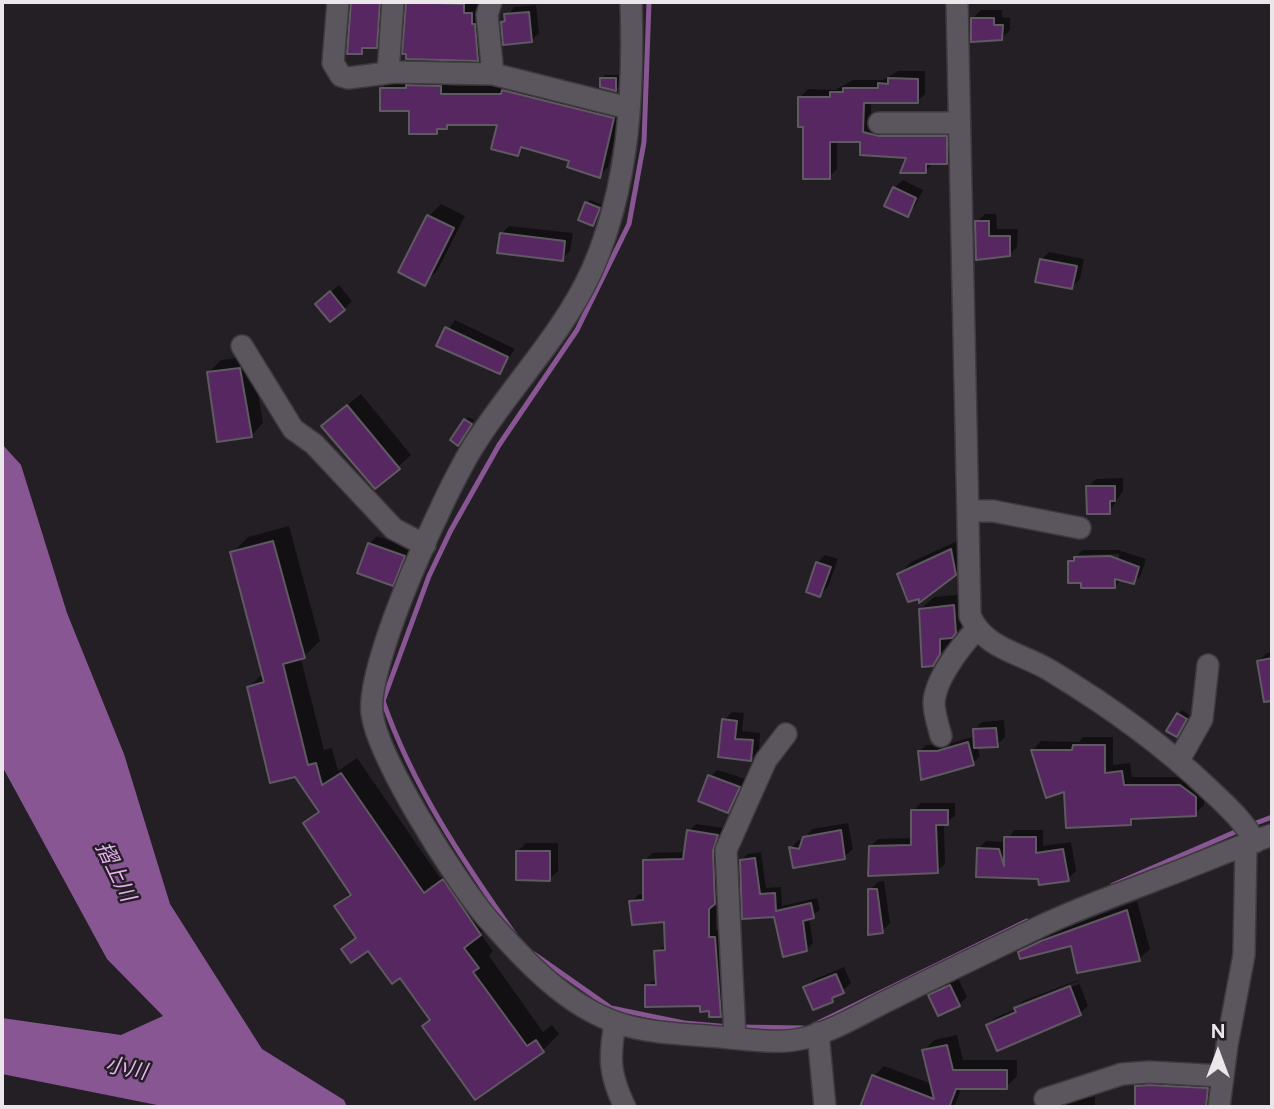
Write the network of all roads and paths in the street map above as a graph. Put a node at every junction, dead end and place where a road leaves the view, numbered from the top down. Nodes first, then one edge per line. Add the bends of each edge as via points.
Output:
1 (338, 2) edge
2 (393, 2) edge
3 (491, 2) edge
4 (631, 2) edge
5 (957, 2) edge
6 (388, 73) junction
7 (493, 74) junction
8 (628, 108) junction
9 (959, 123) junction
10 (879, 124) dead end
11 (242, 346) dead end
12 (968, 511) junction
13 (1080, 527) dead end
14 (425, 545) junction
15 (976, 630) junction
16 (1208, 665) dead end
17 (786, 734) dead end
18 (941, 736) dead end
19 (1179, 760) junction
20 (1256, 839) edge
21 (615, 1023) junction
22 (735, 1031) junction
23 (818, 1033) junction
24 (1223, 1076) junction
25 (1045, 1099) dead end
26 (625, 1107) edge
27 (825, 1107) edge
28 (1219, 1107) edge

1 - 6 street via 332,55 335,69 348,78
2 - 6 street
3 - 7 street via 487,16
4 - 8 street
5 - 9 street
6 - 7 street
7 - 8 street
8 - 14 street via 622,182 591,272 545,349 477,440 446,493
9 - 10 street
9 - 12 street
11 - 14 street via 293,429 314,444 394,529
12 - 13 street via 993,511
12 - 15 street via 970,616
14 - 21 street via 371,689 372,718 381,742 427,830 483,913 531,966 576,1001
15 - 18 street via 936,692 934,708
15 - 19 street via 985,640 1030,658 1094,697
16 - 19 street via 1202,719
17 - 22 street via 766,761 726,850
19 - 20 street
20 - 23 street via 1042,925
20 - 24 street via 1244,955
21 - 22 street via 647,1030
21 - 26 street via 611,1074
22 - 23 street via 800,1040
23 - 27 street
24 - 25 street via 1122,1074
24 - 28 street

